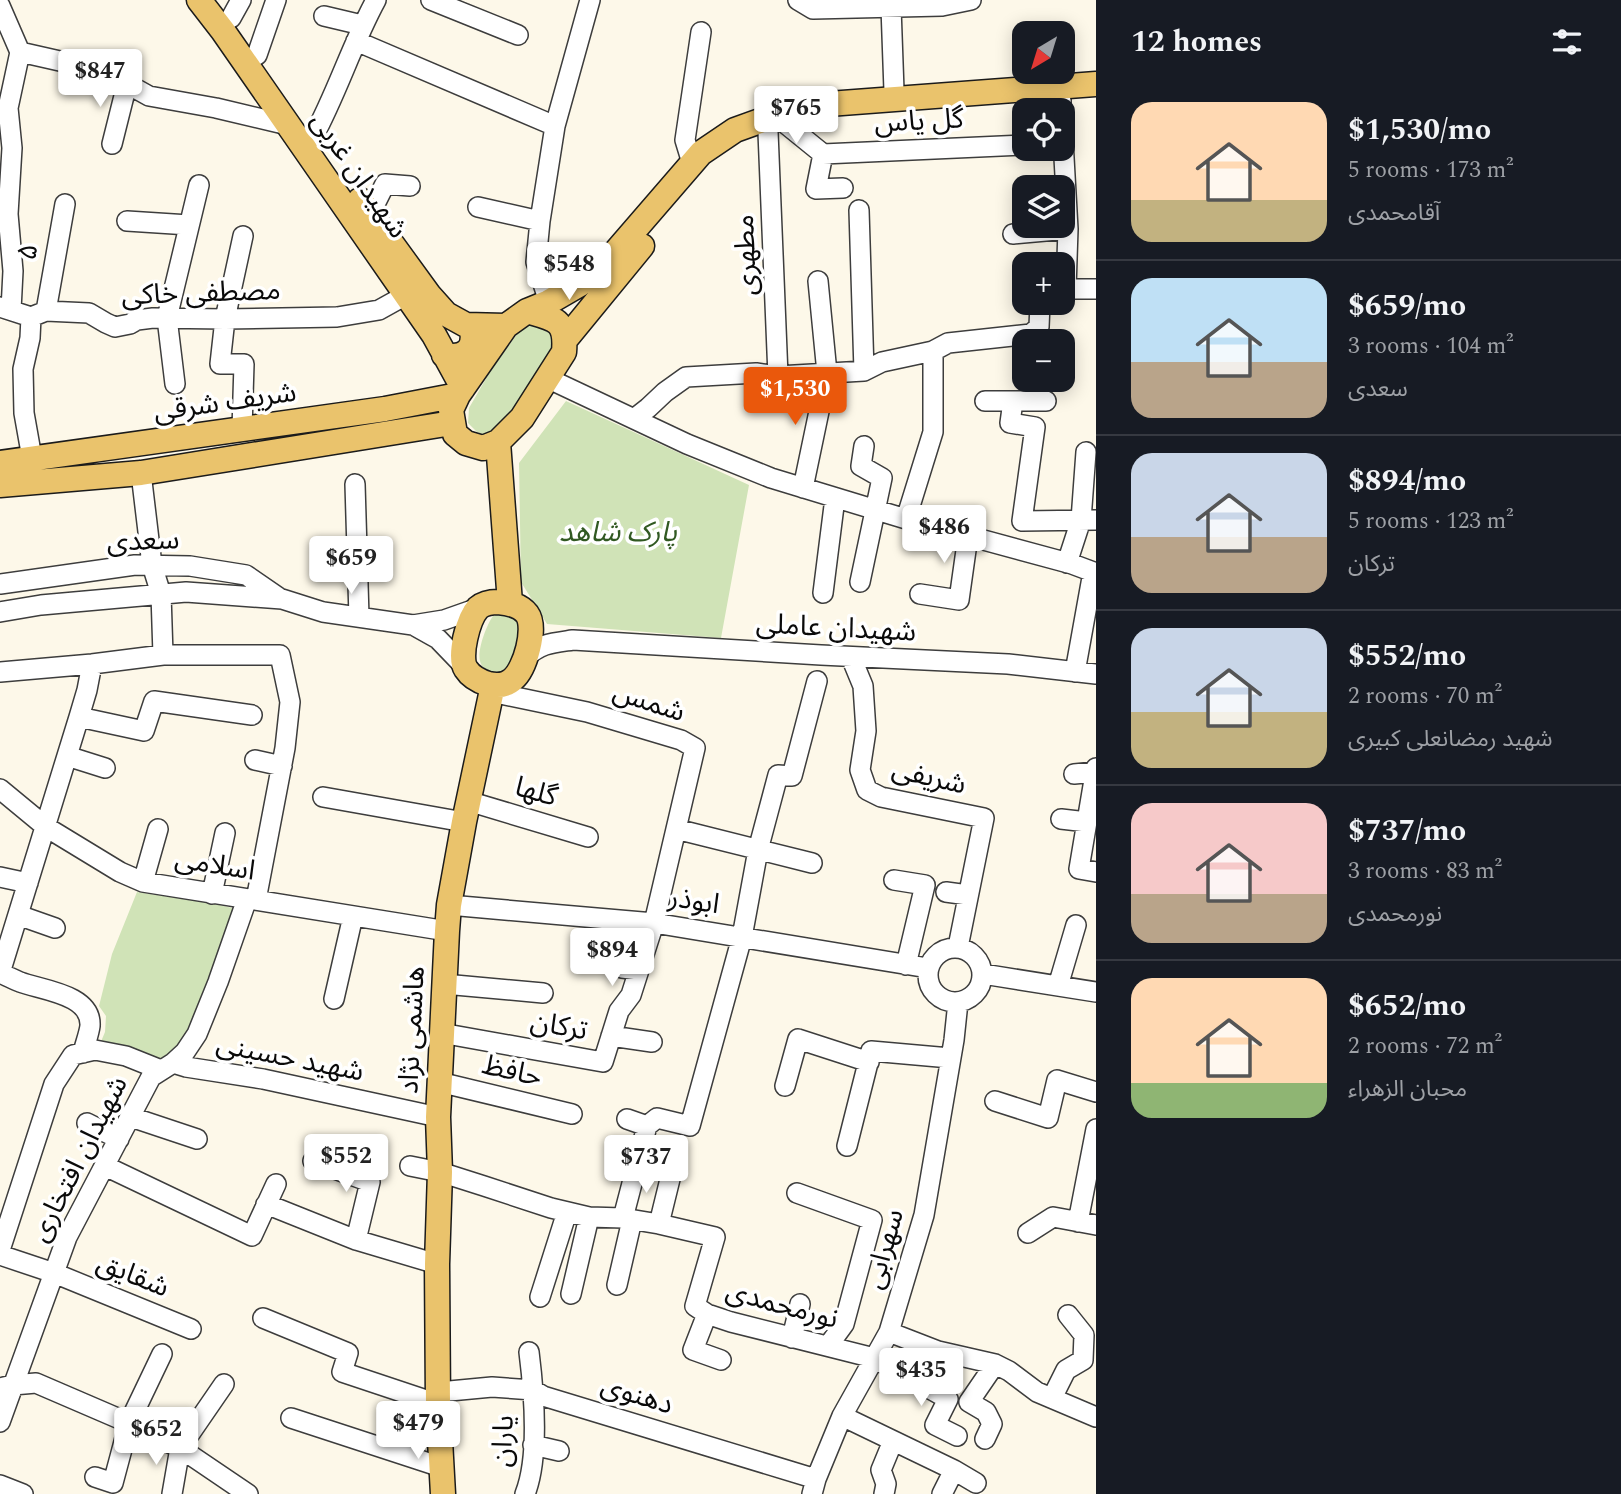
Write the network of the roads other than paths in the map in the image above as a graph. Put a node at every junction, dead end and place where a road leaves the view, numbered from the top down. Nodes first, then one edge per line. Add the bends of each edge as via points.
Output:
1 (2, 0) edge
2 (199, 0) edge
3 (276, 0) edge
4 (376, 0) edge
5 (431, 0) edge
6 (590, 0) edge
7 (798, 0) edge
8 (971, 0) edge
9 (0, 6) edge
10 (230, 6) edge
11 (891, 7) junction
12 (324, 16) dead end
13 (701, 32) dead end
14 (359, 33) junction
15 (518, 35) dead end
16 (0, 50) edge
17 (20, 52) junction
18 (257, 55) junction
19 (127, 84) junction
20 (1096, 84) edge
21 (894, 91) dead end
22 (1096, 97) edge
23 (1075, 105) edge
24 (4, 106) edge
25 (1012, 114) edge
26 (288, 125) junction
27 (555, 125) junction
28 (777, 128) junction
29 (313, 137) junction
30 (112, 144) dead end
31 (1012, 146) edge
32 (823, 154) junction
33 (692, 163) junction
34 (198, 185) dead end
35 (410, 186) dead end
36 (843, 188) dead end
37 (65, 204) dead end
38 (478, 207) dead end
39 (859, 210) dead end
40 (4, 213) edge
41 (370, 214) junction
42 (127, 221) dead end
43 (540, 221) junction
44 (189, 225) junction
45 (243, 236) dead end
46 (818, 281) dead end
47 (1075, 289) edge
48 (1096, 289) edge
49 (590, 290) junction
50 (406, 295) junction
51 (538, 306) junction
52 (6, 309) edge
53 (38, 314) junction
54 (1040, 315) edge
55 (167, 318) junction
56 (225, 319) junction
57 (471, 326) junction
58 (506, 326) junction
59 (565, 340) junction
60 (933, 351) junction
61 (444, 355) junction
62 (864, 371) junction
63 (827, 373) junction
64 (778, 376) junction
65 (547, 378) junction
66 (174, 384) dead end
67 (461, 392) junction
68 (985, 401) dead end
69 (1013, 401) junction
70 (1046, 401) dead end
71 (634, 419) junction
72 (452, 423) junction
73 (242, 429) junction
74 (490, 445) junction
75 (864, 446) dead end
76 (1086, 452) dead end
77 (32, 458) junction
78 (0, 463) edge
79 (141, 473) junction
80 (355, 484) dead end
81 (0, 485) edge
82 (803, 488) junction
83 (835, 498) junction
84 (875, 509) junction
85 (906, 519) junction
86 (1088, 520) edge
87 (968, 536) junction
88 (1067, 563) junction
89 (152, 565) junction
90 (1095, 573) edge
91 (860, 582) dead end
92 (0, 584) edge
93 (822, 593) dead end
94 (161, 594) junction
95 (920, 594) dead end
96 (282, 599) junction
97 (504, 607) junction
98 (0, 612) edge
99 (359, 617) junction
100 (413, 625) junction
101 (573, 640) junction
102 (163, 656) junction
103 (851, 657) junction
104 (525, 658) junction
105 (92, 664) junction
106 (464, 666) junction
107 (0, 672) edge
108 (1075, 672) junction
109 (1096, 674) edge
110 (817, 681) dead end
111 (492, 689) junction
112 (252, 715) dead end
113 (79, 717) junction
114 (67, 756) junction
115 (255, 760) dead end
116 (282, 765) junction
117 (105, 768) dead end
118 (1096, 770) edge
119 (1074, 774) dead end
120 (0, 789) edge
121 (323, 797) dead end
122 (1093, 802) edge
123 (466, 812) junction
124 (1061, 819) dead end
125 (1087, 822) junction
126 (46, 827) junction
127 (158, 830) dead end
128 (676, 830) junction
129 (225, 833) dead end
130 (588, 837) dead end
131 (758, 850) junction
132 (812, 863) dead end
133 (1088, 871) edge
134 (0, 877) edge
135 (894, 880) dead end
136 (143, 882) junction
137 (28, 883) junction
138 (946, 892) dead end
139 (212, 894) junction
140 (968, 895) junction
141 (251, 900) junction
142 (449, 905) junction
143 (18, 915) junction
144 (353, 916) junction
145 (654, 923) junction
146 (1076, 925) dead end
147 (55, 928) dead end
148 (447, 931) junction
149 (742, 937) junction
150 (958, 947) junction
151 (906, 965) junction
152 (928, 968) junction
153 (0, 973) edge
154 (982, 974) junction
155 (444, 984) junction
156 (1058, 986) junction
157 (1096, 991) edge
158 (543, 993) dead end
159 (334, 999) dead end
160 (958, 1002) junction
161 (441, 1033) junction
162 (611, 1036) junction
163 (652, 1042) dead end
164 (83, 1053) junction
165 (950, 1058) junction
166 (869, 1062) junction
167 (167, 1067) junction
168 (439, 1082) junction
169 (785, 1086) dead end
170 (1096, 1092) edge
171 (995, 1101) dead end
172 (572, 1114) dead end
173 (438, 1116) junction
174 (131, 1117) junction
175 (627, 1119) dead end
176 (87, 1123) dead end
177 (648, 1126) junction
178 (1096, 1129) edge
179 (119, 1139) junction
180 (197, 1139) dead end
181 (847, 1146) dead end
182 (313, 1161) dead end
183 (105, 1166) junction
184 (410, 1166) dead end
185 (440, 1172) junction
186 (671, 1175) dead end
187 (276, 1184) dead end
188 (797, 1194) dead end
189 (266, 1205) junction
190 (6, 1210) edge
191 (567, 1212) junction
192 (589, 1217) junction
193 (628, 1219) junction
194 (659, 1224) junction
195 (1087, 1224) edge
196 (1028, 1233) dead end
197 (356, 1240) junction
198 (0, 1250) edge
199 (0, 1255) edge
200 (437, 1264) junction
201 (54, 1273) junction
202 (617, 1285) dead end
203 (571, 1294) dead end
204 (540, 1297) dead end
205 (800, 1304) dead end
206 (707, 1314) junction
207 (1068, 1315) dead end
208 (263, 1318) dead end
209 (191, 1329) dead end
210 (889, 1332) junction
211 (792, 1338) junction
212 (828, 1346) junction
213 (529, 1352) dead end
214 (162, 1354) dead end
215 (874, 1358) junction
216 (721, 1360) dead end
217 (995, 1364) junction
218 (224, 1384) dead end
219 (6, 1387) edge
220 (533, 1390) junction
221 (1052, 1398) junction
222 (439, 1407) junction
223 (842, 1416) junction
224 (290, 1418) dead end
225 (1096, 1418) edge
226 (0, 1422) edge
227 (129, 1423) junction
228 (957, 1436) dead end
229 (985, 1439) dead end
230 (894, 1441) junction
231 (534, 1445) junction
232 (180, 1448) junction
233 (559, 1451) dead end
234 (441, 1467) junction
235 (954, 1470) junction
236 (95, 1476) dead end
237 (976, 1483) dead end
238 (0, 1485) edge
239 (814, 1486) edge
240 (23, 1494) edge
241 (172, 1494) edge
242 (248, 1494) edge
243 (443, 1494) edge
244 (457, 1494) edge
245 (525, 1494) edge
246 (884, 1494) edge
247 (942, 1494) edge

1 - 9 street
2 - 26 main road, شهیدان غربی
3 - 18 street
4 - 14 street
5 - 15 street
6 - 27 street
7 - 11 street via 813,9
8 - 11 street
9 - 17 street
10 - 18 main road, شهیدان غربی
11 - 21 street
12 - 14 street
13 - 33 street via 685,140
14 - 27 street
14 - 29 street
16 - 17 street
17 - 19 street via 104,71
17 - 24 street
18 - 29 main road, شهیدان غربی
19 - 26 street via 149,96
19 - 30 street
20 - 33 main road via 802,106 735,131
22 - 23 main road
24 - 40 street via 12,148
25 - 28 main road
26 - 50 main road, شهیدان غربی
27 - 43 street
28 - 32 street
28 - 49 main road via 745,142 703,173
28 - 64 street, مطهری via 772,201
29 - 41 main road, شهیدان غربی
31 - 32 street, گل یاس
32 - 36 street via 816,189
33 - 49 main road via 611,256
34 - 44 street
35 - 41 street via 385,184
37 - 53 street, ۵
38 - 43 street
39 - 62 street
40 - 52 street via 13,271
41 - 57 main road, شهیدان غربی via 446,314
42 - 44 street
43 - 51 street
44 - 55 street
45 - 56 street
46 - 63 street
47 - 48 street
49 - 51 main road
49 - 59 main road
50 - 56 street, مصطفی خاکی via 380,310 337,317
50 - 61 main road, شهیدان غربی
51 - 58 main road
51 - 59 main road via 555,319
52 - 53 street, مصطفی خاکی
53 - 55 street, مصطفی خاکی via 89,313 115,327
53 - 77 street, ۵ via 23,369
54 - 60 street via 1039,327 1031,334 948,343
55 - 56 street, مصطفی خاکی
55 - 66 street
56 - 73 street via 220,364 244,364
57 - 58 main road
57 - 61 main road via 474,336 464,354
58 - 67 main road
59 - 65 main road via 564,352
60 - 62 street via 882,362
60 - 85 street via 933,432
61 - 67 main road, شهیدان غربی
62 - 63 street
63 - 64 street
63 - 82 street
64 - 71 street via 686,377
65 - 71 street
65 - 74 main road via 522,418
67 - 72 main road via 451,410
67 - 73 main road, شریف شرقی via 385,409
68 - 69 street
69 - 70 street
69 - 86 street via 1010,423 1035,427 1022,521
71 - 82 street
72 - 74 main road via 455,434 466,443
72 - 79 main road, شریف شرقی
73 - 77 main road, شریف شرقی
74 - 97 main road
75 - 84 street via 861,466 882,478
76 - 86 street
77 - 78 main road, شریف شرقی
79 - 81 main road, شریف شرقی
79 - 89 street
80 - 99 street
82 - 83 street
83 - 84 street
83 - 93 street
84 - 85 street
84 - 91 street
85 - 87 street
86 - 88 street
87 - 88 street
87 - 95 street via 959,600
88 - 90 street
89 - 92 street, سعدی
89 - 94 street
89 - 96 street, سعدی via 246,575
90 - 108 street
94 - 96 street, سعدی
94 - 98 street, سعدی
94 - 102 street
96 - 99 street, سعدی
97 - 100 street
97 - 101 street, شهیدان عاملی
97 - 104 main road via 531,624
97 - 106 main road via 472,618
99 - 100 street, سعدی
100 - 106 street via 438,639
101 - 103 street, شهیدان عاملی
101 - 104 street, شهیدان عاملی via 545,644
102 - 105 street
102 - 116 street, شهیدان افتخاری via 281,655 290,702
103 - 108 street, شهیدان عاملی via 1008,664
103 - 140 street, شریفی via 863,686 866,731 860,770 867,790 881,797 984,818
104 - 111 main road via 514,679
105 - 107 street
105 - 113 street
106 - 111 main road
108 - 109 street, شهیدان عاملی
110 - 131 street via 792,776 778,775
111 - 123 main road, هاشمی نژاد
111 - 128 street, شمس via 587,712 695,748
112 - 113 street via 153,701 144,731
113 - 114 street
114 - 117 street
114 - 126 street
115 - 116 street
116 - 141 street, شهیدان افتخاری
118 - 119 street
118 - 122 street
120 - 126 street, اسلامی
121 - 123 street, گلها
122 - 125 street
123 - 130 street, گلها
123 - 142 main road, هاشمی نژاد
124 - 125 street
125 - 133 street
126 - 136 street, اسلامی
126 - 137 street
127 - 136 street
128 - 131 street
128 - 145 street, شمس
129 - 139 street
131 - 132 street
131 - 149 street
134 - 137 street
135 - 151 street via 925,885
136 - 139 street, اسلامی
137 - 143 street
138 - 140 street
139 - 141 street, اسلامی
140 - 150 street, شریفی
141 - 144 street, اسلامی
141 - 167 street, شهیدان افتخاری via 197,1034
142 - 145 street, ابوذر
142 - 148 main road, هاشمی نژاد
143 - 147 street
143 - 153 street
144 - 148 street, اسلامی
144 - 159 street
145 - 149 street, ابوذر
145 - 162 street, ترکان via 630,969 631,995 619,1011
146 - 156 street
148 - 155 main road, هاشمی نژاد
149 - 151 street, ابوذر
149 - 177 street via 690,1126 657,1118
150 - 152 street via 939,952
150 - 154 street via 975,956
151 - 152 street, ابوذر
152 - 160 street via 931,989 938,997
153 - 164 street via 60,992 79,1003 90,1024
154 - 156 street
154 - 160 street via 976,993
155 - 158 street
155 - 161 main road, هاشمی نژاد
156 - 157 street
160 - 165 street, سهرابی
161 - 162 street, ترکان via 603,1062
161 - 168 main road, هاشمی نژاد
162 - 163 street
164 - 167 street, شهید حسینی via 95,1050
164 - 190 street via 73,1055 54,1084
165 - 166 street via 871,1051
165 - 210 street, سهرابی via 924,1214
166 - 169 street via 798,1039
166 - 181 street
167 - 173 street, شهید حسینی via 263,1079
167 - 174 street, شهیدان افتخاری via 152,1077
168 - 172 street, حافظ
168 - 173 main road, هاشمی نژاد
170 - 171 street via 1058,1080 1048,1118
173 - 185 main road, هاشمی نژاد
174 - 179 street, شهیدان افتخاری
174 - 180 street
175 - 177 street
176 - 179 street
177 - 193 street
178 - 195 street
179 - 183 street, شهیدان افتخاری
182 - 197 street via 370,1182
183 - 189 street via 252,1236
183 - 201 street, شهیدان افتخاری via 66,1237
184 - 185 street, نورمحمدی
185 - 191 street, نورمحمدی
185 - 200 main road, هاشمی نژاد
186 - 194 street
187 - 189 street
188 - 212 street via 872,1220 844,1324
189 - 197 street
190 - 198 street
191 - 192 street, نورمحمدی
191 - 204 street
192 - 193 street, نورمحمدی
192 - 203 street
193 - 194 street, نورمحمدی
193 - 202 street
194 - 206 street, نورمحمدی via 716,1237 695,1306
195 - 196 street via 1053,1217
197 - 200 street
199 - 201 street, شقایق
200 - 222 main road, هاشمی نژاد
201 - 209 street, شقایق
201 - 219 street, شهیدان افتخاری
205 - 211 street
206 - 211 street, نورمحمدی
206 - 216 street via 693,1350
207 - 221 street via 1084,1335 1083,1360 1066,1370
208 - 222 street via 348,1353 342,1372
210 - 215 street, سهرابی
210 - 217 street via 937,1351
211 - 212 street, نورمحمدی
212 - 215 street, نورمحمدی
213 - 220 street, یاران
214 - 227 street
215 - 223 street, سهرابی
215 - 228 street, نورمحمدی via 948,1399 935,1425
217 - 221 street
217 - 229 street via 969,1402 986,1412 992,1424
218 - 232 street
219 - 226 street, شهیدان افتخاری
219 - 227 street via 36,1382
220 - 222 street, دهنوی via 492,1387
220 - 231 street, یاران
220 - 239 street, دهنوی
221 - 225 street
222 - 234 main road, هاشمی نژاد
222 - 244 main road, هاشمی نژاد
223 - 230 street
223 - 239 street, سهرابی
224 - 234 street
227 - 232 street
227 - 236 street via 113,1483
230 - 235 street
230 - 246 street via 881,1470
231 - 233 street
231 - 245 street, یاران
232 - 241 street
232 - 242 street
234 - 243 main road, هاشمی نژاد
235 - 237 street
235 - 247 street
238 - 240 street

